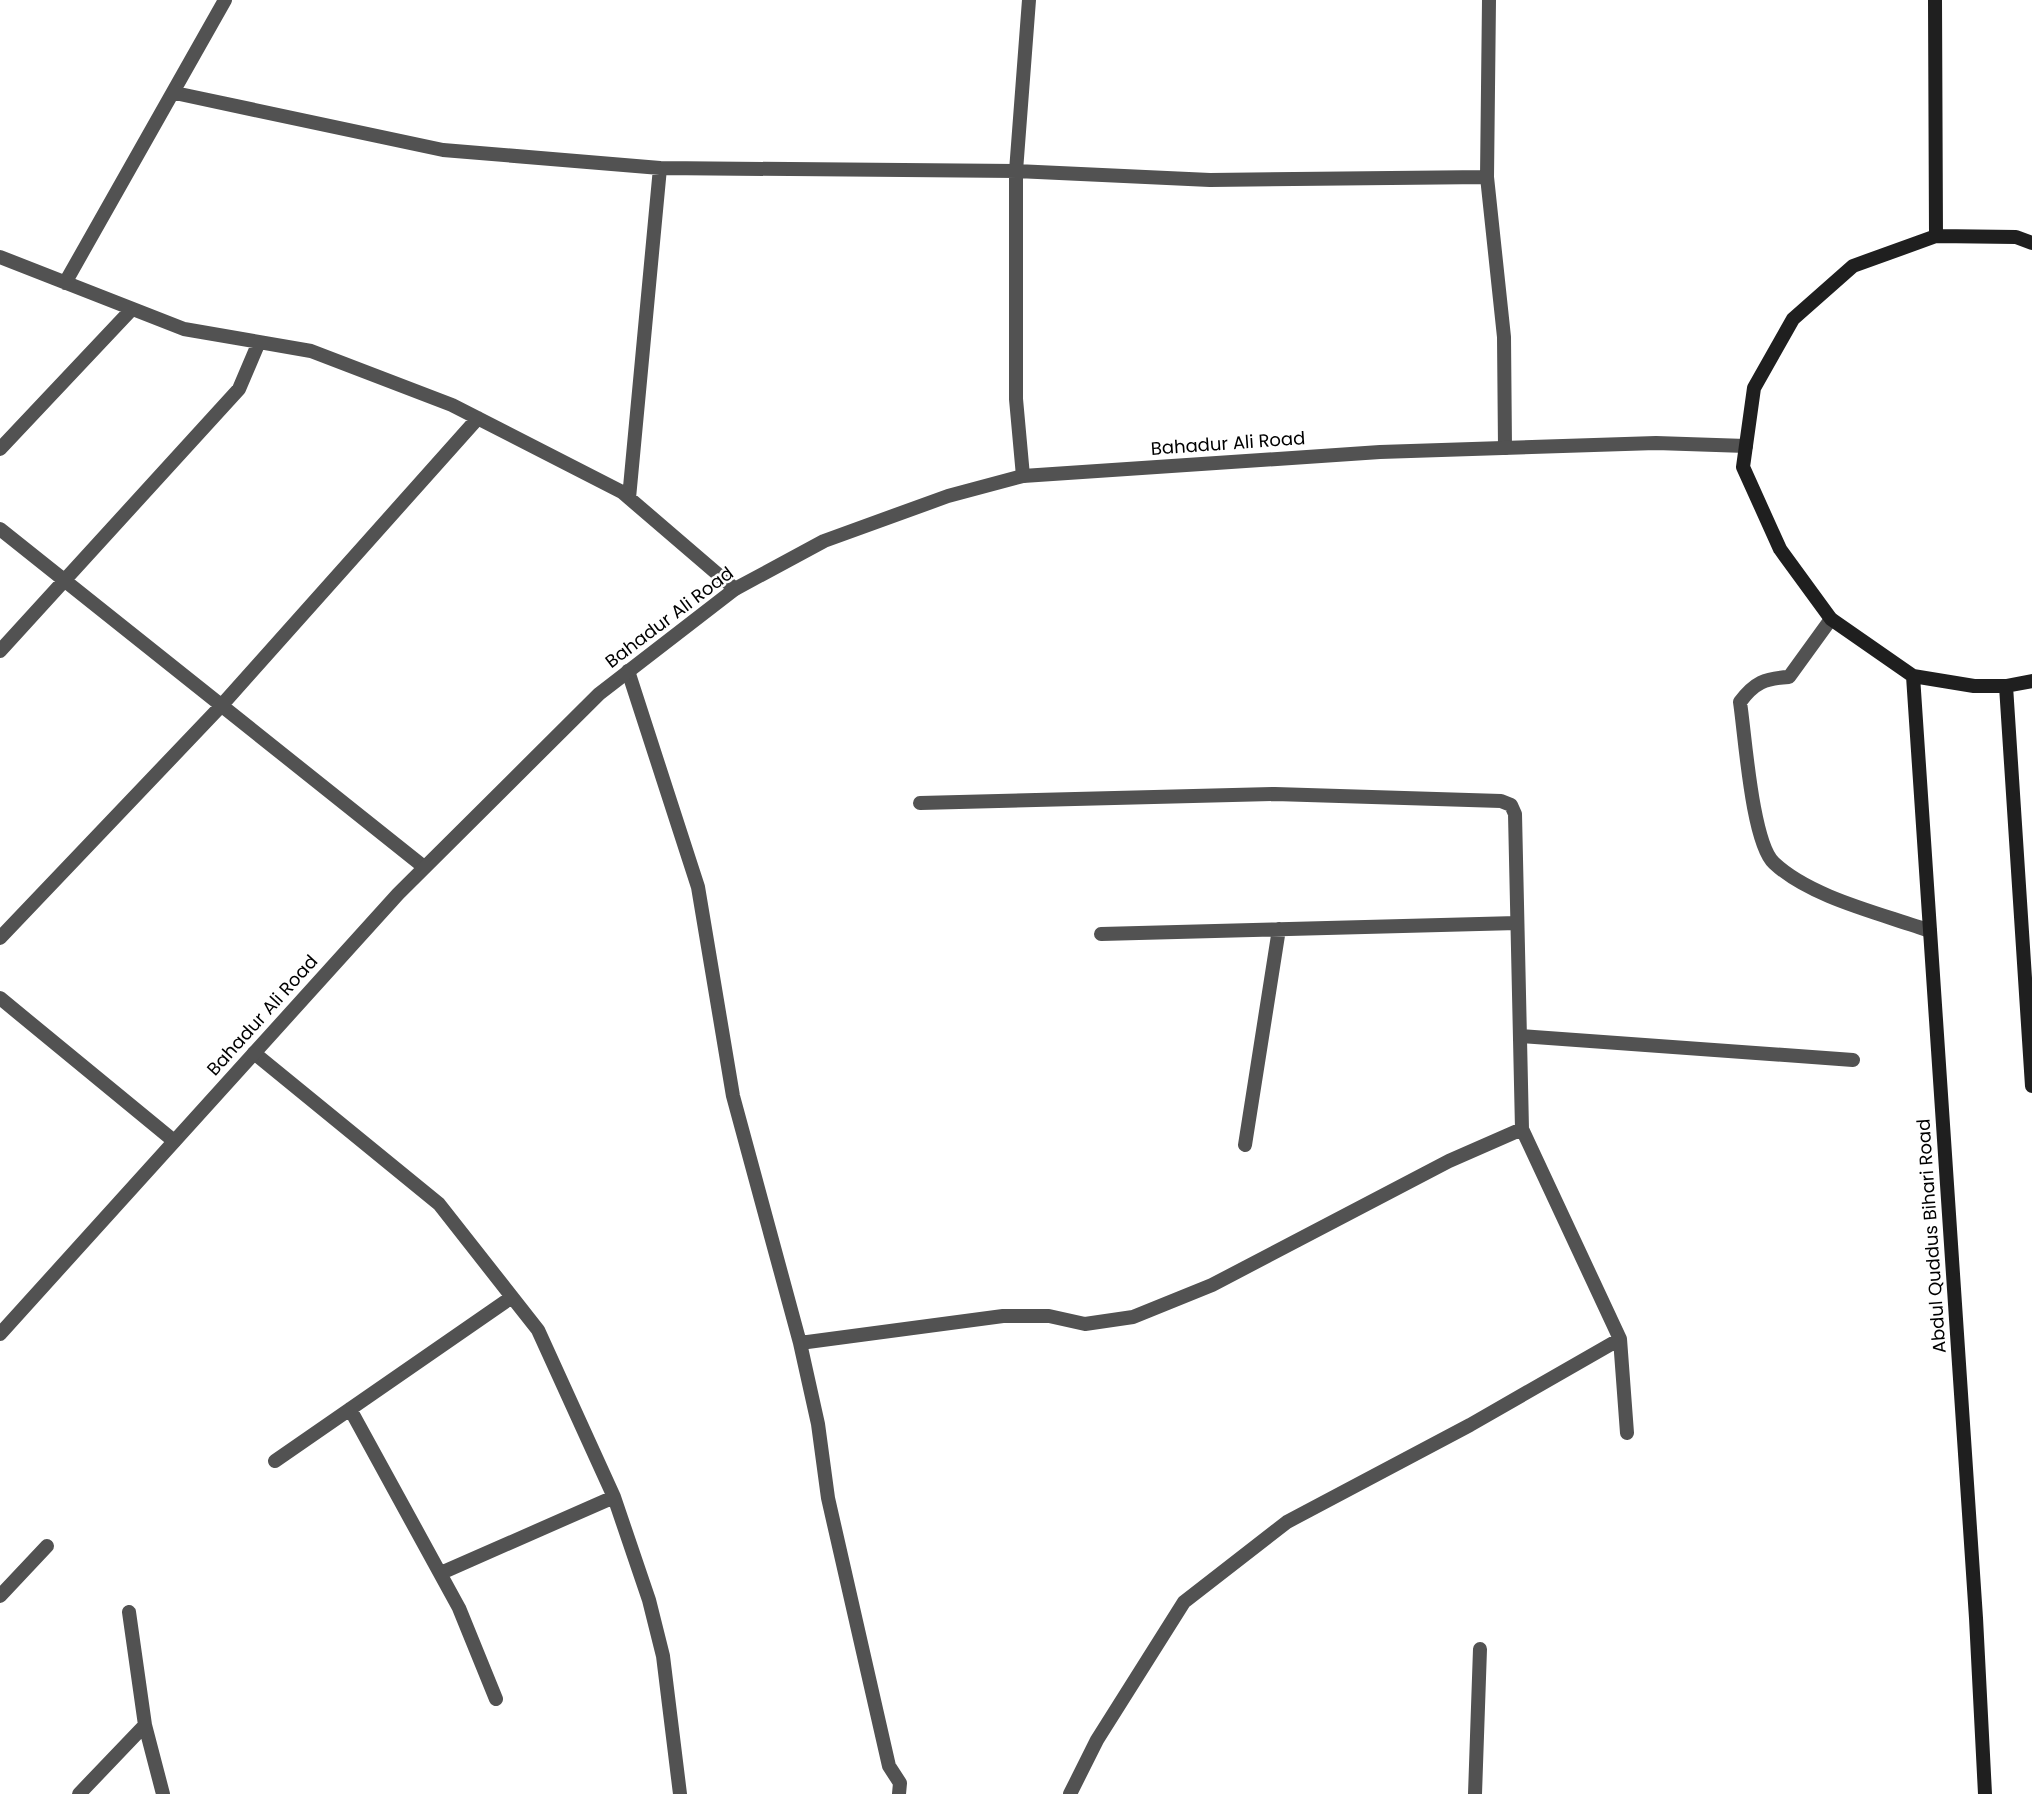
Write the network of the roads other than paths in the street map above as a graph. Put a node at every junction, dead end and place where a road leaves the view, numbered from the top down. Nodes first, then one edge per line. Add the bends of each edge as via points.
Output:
1 (225, 0) edge
2 (1029, 0) edge
3 (1489, 0) edge
4 (1935, 0) edge
5 (174, 93) junction
6 (660, 168) junction
7 (1016, 171) junction
8 (1487, 177) junction
9 (1936, 236) junction
10 (2032, 243) edge
11 (3, 262) edge
12 (65, 283) junction
13 (132, 309) junction
14 (260, 342) junction
15 (478, 418) junction
16 (1746, 446) junction
17 (1506, 448) junction
18 (0, 449) edge
19 (1023, 475) junction
20 (629, 498) junction
21 (0, 529) edge
22 (64, 582) junction
23 (735, 589) junction
24 (1831, 620) junction
25 (0, 651) edge
26 (628, 671) junction
27 (1913, 676) junction
28 (2032, 681) edge
29 (2006, 686) junction
30 (221, 706) junction
31 (920, 803) dead end
32 (424, 867) junction
33 (1517, 923) junction
34 (1279, 929) junction
35 (1930, 930) junction
36 (1101, 934) dead end
37 (0, 939) edge
38 (0, 998) edge
39 (1520, 1036) junction
40 (254, 1053) junction
41 (1853, 1060) dead end
42 (2032, 1086) edge
43 (1522, 1129) junction
44 (174, 1141) junction
45 (1245, 1144) dead end
46 (512, 1297) junction
47 (0, 1334) edge
48 (1620, 1339) junction
49 (800, 1343) junction
50 (350, 1409) junction
51 (1627, 1433) dead end
52 (275, 1461) dead end
53 (614, 1497) junction
54 (47, 1546) dead end
55 (440, 1573) junction
56 (0, 1596) edge
57 (129, 1612) dead end
58 (1480, 1649) dead end
59 (496, 1699) dead end
60 (145, 1725) junction
61 (79, 1794) edge
62 (163, 1794) edge
63 (680, 1794) edge
64 (899, 1794) edge
65 (1069, 1794) edge
66 (1475, 1794) edge
67 (1985, 1794) edge

1 - 5 street
2 - 7 street
3 - 8 street
4 - 9 main road
5 - 6 street via 443,150
5 - 12 street
6 - 7 street
6 - 20 street
7 - 8 street via 1210,180
7 - 19 street via 1016,399
8 - 17 street via 1504,337
9 - 10 main road via 2016,237
9 - 16 main road via 1853,266 1793,319 1754,388
11 - 12 street
12 - 13 street
13 - 14 street via 184,329
13 - 18 street
14 - 15 street via 311,351
14 - 22 street via 239,389
15 - 20 street
15 - 30 street
16 - 17 street, Bahadur Ali Road via 1656,443
16 - 24 main road via 1743,467 1780,550
17 - 19 street, Bahadur Ali Road
19 - 23 street, Bahadur Ali Road via 948,496 824,541
20 - 23 street
21 - 22 street
22 - 25 street
22 - 30 street
23 - 26 street, Bahadur Ali Road
24 - 27 main road
24 - 35 street via 1789,677 1769,678 1752,686 1740,702 1764,847 1773,862 1820,892
26 - 32 street, Bahadur Ali Road via 599,694
26 - 49 street via 698,887 733,1096
27 - 29 main road via 1973,686
27 - 35 main road, Abdul Quddus Bihari Road
28 - 29 main road
29 - 42 main road
30 - 32 street
30 - 37 street
31 - 33 street via 1275,794 1501,801 1511,805 1515,814
32 - 40 street, Bahadur Ali Road
33 - 34 street
33 - 39 street
34 - 36 street
34 - 45 street
35 - 67 main road, Abdul Quddus Bihari Road
38 - 44 street
39 - 41 street
39 - 43 street
40 - 44 street, Bahadur Ali Road
40 - 46 street via 439,1204
43 - 48 street
43 - 49 street via 1449,1161 1212,1285 1133,1317 1086,1324 1049,1316 1003,1315
44 - 47 street, Bahadur Ali Road
46 - 50 street
46 - 53 street via 538,1330
48 - 51 street
48 - 65 street via 1287,1522 1184,1602 1097,1740
49 - 64 street via 848,1591 889,1766 900,1783
50 - 52 street
50 - 55 street
53 - 55 street
53 - 63 street via 663,1656
54 - 56 street
55 - 59 street
57 - 60 street
58 - 66 street
60 - 61 street
60 - 62 street

